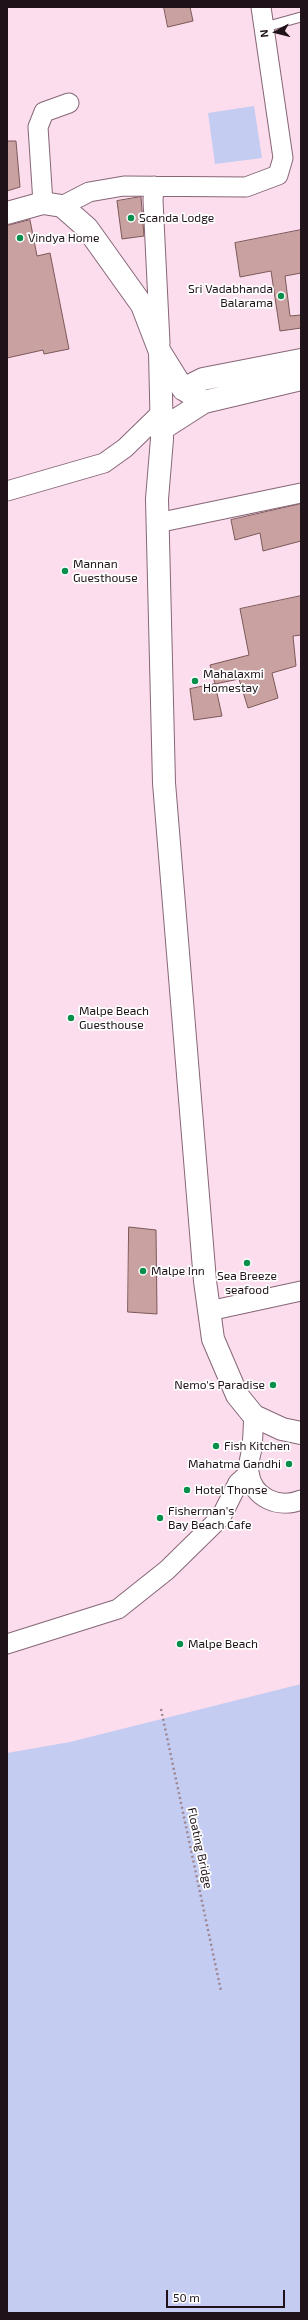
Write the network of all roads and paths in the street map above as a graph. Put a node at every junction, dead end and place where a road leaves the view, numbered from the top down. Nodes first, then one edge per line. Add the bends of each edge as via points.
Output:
1 (261, 7) edge
2 (301, 17) edge
3 (264, 27) junction
4 (69, 103) dead end
5 (154, 186) junction
6 (52, 205) junction
7 (7, 213) edge
8 (160, 352) junction
9 (301, 360) edge
10 (301, 379) edge
11 (183, 389) junction
12 (204, 402) junction
13 (162, 421) junction
14 (7, 491) edge
15 (301, 493) edge
16 (157, 522) junction
17 (301, 1291) edge
18 (209, 1311) junction
19 (254, 1416) junction
20 (291, 1431) edge
21 (252, 1450) junction
22 (248, 1473) junction
23 (301, 1500) edge
24 (7, 1644) edge
25 (161, 1708) dead end
26 (221, 1991) dead end

1 - 3 street
2 - 3 lane
3 - 5 street via 284,158 278,175 246,187
4 - 6 street via 44,112 38,127
5 - 6 street via 124,186 89,192
5 - 8 street
6 - 7 street
6 - 8 street via 87,228 142,305
8 - 11 street
8 - 13 street
9 - 11 street via 203,379
10 - 12 street
11 - 12 street
12 - 13 street
13 - 14 street via 104,463
13 - 16 street
15 - 16 street
16 - 18 street via 164,783
17 - 18 street
18 - 19 street via 213,1339 237,1395
19 - 20 street
19 - 21 street
20 - 21 street via 269,1432
21 - 22 street via 248,1461
22 - 23 street via 260,1494 270,1501 282,1504
22 - 24 street via 238,1483 221,1517 167,1570 118,1609
25 - 26 path, Floating Bridge

